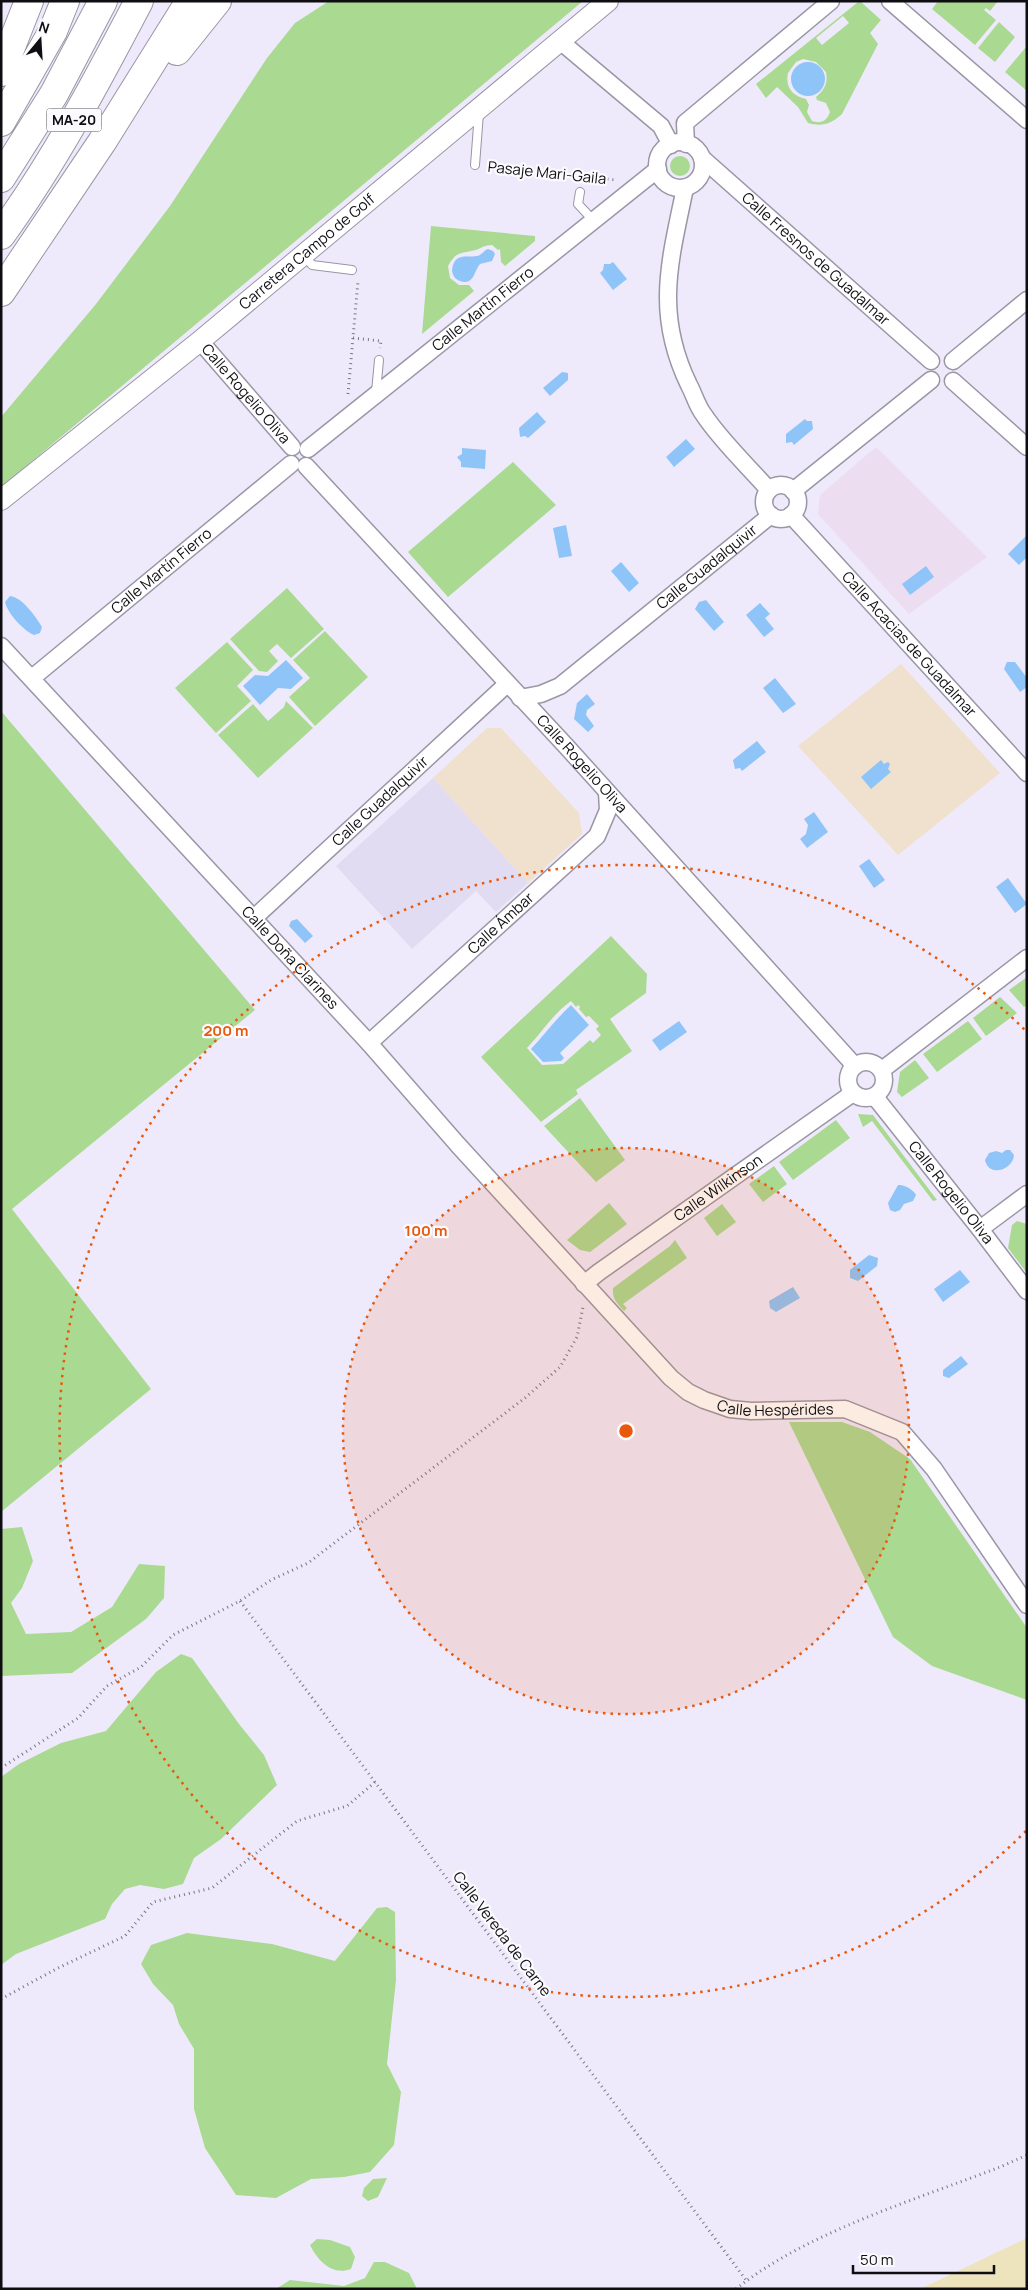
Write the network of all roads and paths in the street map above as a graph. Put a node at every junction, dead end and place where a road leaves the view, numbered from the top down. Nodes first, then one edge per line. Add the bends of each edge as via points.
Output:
1 (65, 1) edge
2 (103, 1) edge
3 (138, 1) edge
4 (190, 1) edge
5 (217, 1) edge
6 (608, 1) edge
7 (831, 1) edge
8 (890, 1) edge
9 (28, 6) edge
10 (560, 41) junction
11 (1, 72) edge
12 (479, 109) junction
13 (1027, 120) edge
14 (1, 122) edge
15 (102, 142) junction
16 (678, 144) junction
17 (702, 158) junction
18 (475, 165) joint
19 (658, 169) junction
20 (1, 178) edge
21 (616, 180) dead end
22 (685, 188) junction
23 (580, 192) dead end
24 (593, 220) junction
25 (1, 235) edge
26 (304, 255) junction
27 (352, 270) joint
28 (1, 292) edge
29 (1027, 300) edge
30 (353, 338) junction
31 (200, 341) junction
32 (379, 360) joint
33 (931, 361) junction
34 (954, 362) junction
35 (931, 380) junction
36 (953, 381) junction
37 (376, 395) junction
38 (348, 402) dead end
39 (1027, 447) edge
40 (302, 460) junction
41 (769, 490) junction
42 (793, 490) junction
43 (1, 500) edge
44 (771, 515) junction
45 (791, 515) junction
46 (1, 646) edge
47 (32, 678) junction
48 (507, 684) junction
49 (520, 698) junction
50 (1027, 773) edge
51 (607, 792) junction
52 (254, 918) junction
53 (1027, 958) edge
54 (368, 1043) junction
55 (855, 1066) junction
56 (882, 1070) junction
57 (853, 1093) junction
58 (875, 1097) junction
59 (1027, 1194) edge
60 (980, 1229) junction
61 (580, 1279) junction
62 (1027, 1291) edge
63 (240, 1601) junction
64 (1027, 1605) edge
65 (1, 1768) edge
66 (375, 1782) junction
67 (1, 1999) edge
68 (1027, 2155) edge
69 (746, 2280) junction
70 (736, 2289) edge

1 - 14 highway via 53,31
2 - 20 highway, MA-20 via 54,94
3 - 25 highway, MA-20 via 97,81
4 - 15 highway
5 - 15 highway via 175,53 134,114
6 - 10 street, Carretera Campo de Golf
7 - 16 street via 685,123
8 - 13 street
9 - 11 highway
10 - 12 street, Carretera Campo de Golf
10 - 16 street
12 - 18 lane, Pasaje Mari-Gaila
12 - 26 street, Carretera Campo de Golf
15 - 28 highway
16 - 17 street via 698,152
16 - 19 street via 660,154
17 - 22 street via 702,173 698,180
17 - 33 street, Calle Fresnos de Guadalmar
18 - 21 path, Pasaje Mari-Gaila
19 - 22 street via 664,182
19 - 24 street, Calle Martín Fierro
22 - 41 street via 670,263 670,334 703,415
23 - 24 lane via 578,204
24 - 37 street, Calle Martín Fierro
26 - 27 lane via 312,265
26 - 31 street, Carretera Campo de Golf
27 - 30 path via 358,280
29 - 34 street
30 - 32 path via 381,341
30 - 38 path
31 - 40 street, Calle Rogelio Oliva via 292,447 288,454
31 - 43 street, Carretera Campo de Golf
32 - 37 lane
33 - 34 street via 943,356
33 - 35 street via 927,369
34 - 36 street via 957,370
35 - 36 street via 945,386
35 - 42 street
36 - 39 street
37 - 40 street, Calle Martín Fierro
40 - 47 street, Calle Martín Fierro
40 - 48 street, Calle Rogelio Oliva
41 - 42 street via 778,485
41 - 44 street via 764,500
42 - 45 street via 798,500
44 - 45 street via 781,518
44 - 49 street, Calle Guadalquivir via 560,686
45 - 50 street, Calle Acacias de Guadalmar
46 - 47 street, Calle Doña Clarines
47 - 52 street, Calle Doña Clarines
48 - 49 street, Calle Rogelio Oliva
48 - 52 street, Calle Guadalquivir
49 - 51 street, Calle Rogelio Oliva
51 - 54 street, Calle Ámbar via 608,810 597,836
51 - 55 street, Calle Rogelio Oliva
52 - 54 street, Calle Doña Clarines
53 - 56 street
54 - 61 street, Calle Doña Clarines
55 - 56 street via 866,1062
55 - 57 street via 848,1076
56 - 58 street via 885,1082
57 - 58 street via 863,1099
57 - 61 street, Calle Wilkinson via 599,1272
58 - 60 street, Calle Rogelio Oliva
59 - 60 street
60 - 62 street, Calle Rogelio Oliva
61 - 63 path via 578,1295 583,1303 577,1337 560,1367 525,1398 308,1563 271,1580
61 - 64 street, Calle Hespérides via 671,1378 704,1400 730,1409 751,1411 845,1409 902,1432 934,1468
63 - 65 path via 173,1635 141,1667 107,1686 78,1718
63 - 66 path, Calle Vereda de Carne
66 - 67 path via 347,1806 297,1821 212,1888 153,1902 125,1936
66 - 69 path, Calle Vereda de Carne
68 - 69 path via 824,2236
69 - 70 path

